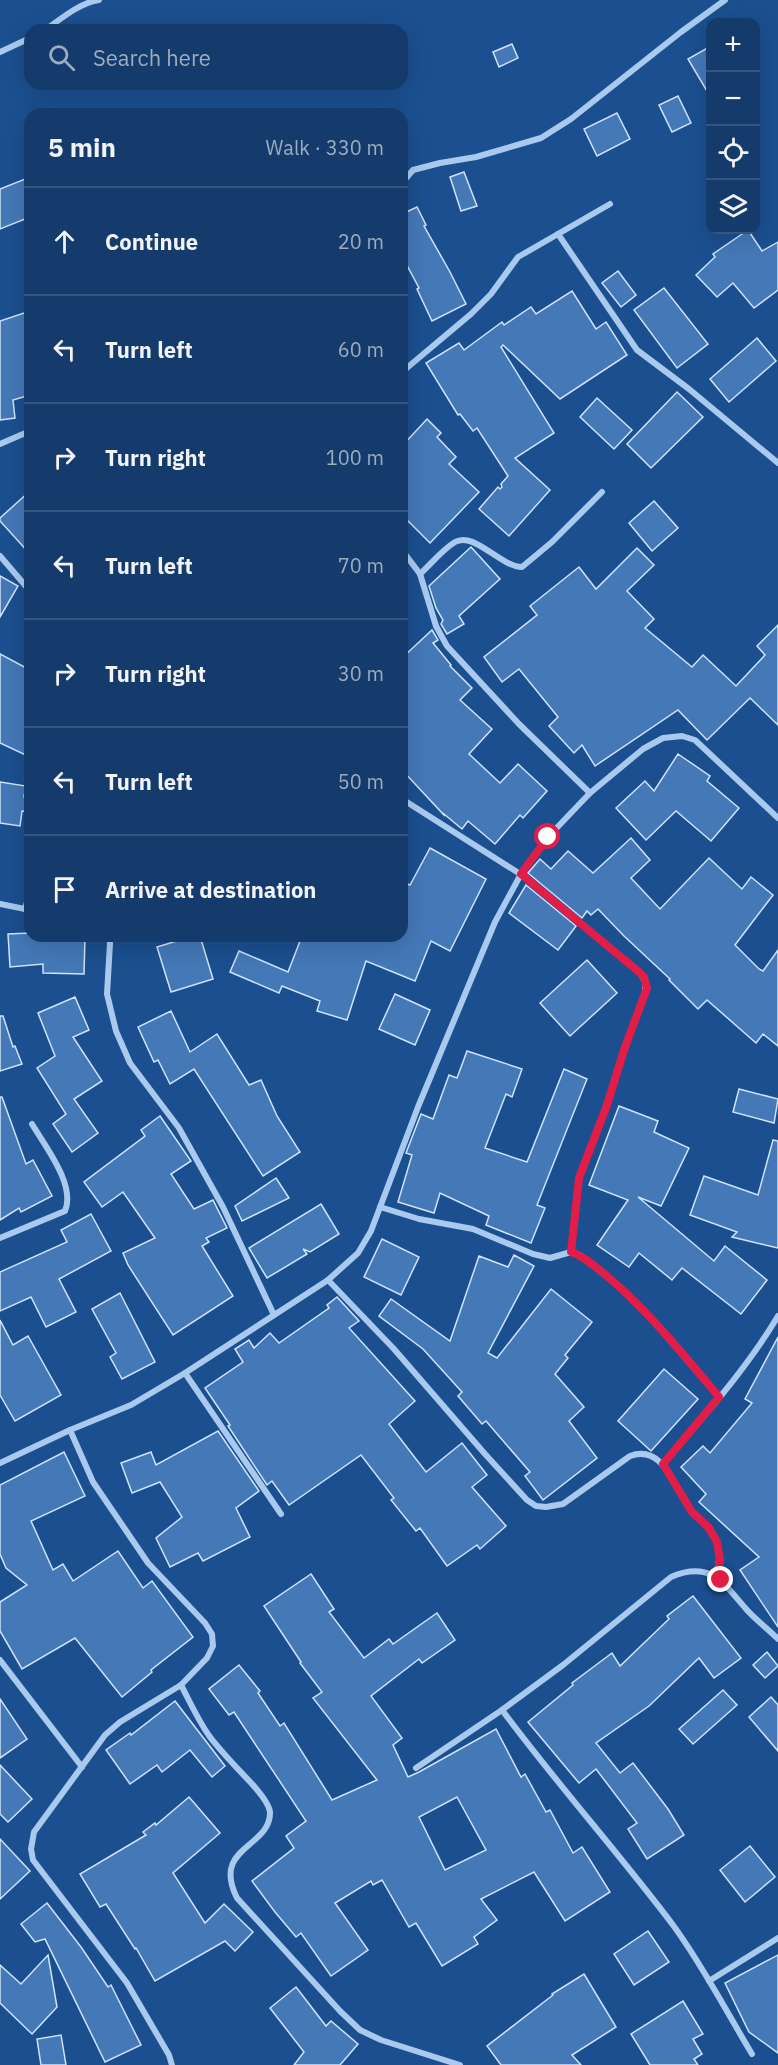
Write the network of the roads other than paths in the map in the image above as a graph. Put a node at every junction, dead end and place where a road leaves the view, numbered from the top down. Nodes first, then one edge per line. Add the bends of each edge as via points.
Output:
1 (99, 0) edge
2 (725, 0) edge
3 (54, 24) edge
4 (24, 41) edge
5 (0, 52) edge
6 (408, 176) edge
7 (610, 204) dead end
8 (558, 234) junction
9 (408, 367) edge
10 (24, 433) edge
11 (0, 444) edge
12 (778, 463) edge
13 (602, 492) dead end
14 (0, 556) edge
15 (408, 558) edge
16 (420, 574) junction
17 (24, 584) edge
18 (590, 793) junction
19 (408, 803) edge
20 (778, 818) edge
21 (521, 874) junction
22 (0, 904) edge
23 (24, 909) edge
24 (110, 942) edge
25 (32, 1124) dead end
26 (380, 1208) junction
27 (0, 1238) edge
28 (571, 1252) junction
29 (328, 1280) junction
30 (274, 1315) junction
31 (778, 1316) edge
32 (185, 1373) junction
33 (719, 1397) junction
34 (70, 1430) junction
35 (0, 1463) edge
36 (663, 1464) junction
37 (281, 1514) dead end
38 (716, 1578) junction
39 (778, 1639) edge
40 (0, 1660) edge
41 (181, 1685) junction
42 (502, 1710) junction
43 (82, 1767) junction
44 (416, 1768) dead end
45 (778, 1938) edge
46 (709, 1981) junction
47 (752, 2054) dead end
48 (171, 2065) edge
49 (460, 2065) edge

1 - 3 street
2 - 6 street via 541,138 413,170
4 - 5 street
7 - 8 street
8 - 9 street via 518,257 471,314
8 - 12 street via 637,351
10 - 11 street
13 - 16 street via 522,567 506,564 471,540 463,539 453,543
14 - 17 street
15 - 16 street
16 - 18 street via 436,626 447,645 519,724
18 - 20 street via 643,749 663,738 682,736 695,740
18 - 21 street via 548,837
19 - 21 street
21 - 26 street via 495,922
21 - 28 street via 646,982 645,998 579,1178
22 - 23 street
24 - 30 street via 107,994 116,1031 130,1063 179,1128 223,1207
25 - 27 street via 65,1181 67,1207
26 - 28 street via 472,1228 550,1258
26 - 29 street via 358,1253
28 - 33 street via 621,1288
29 - 30 street
29 - 36 street via 536,1506 563,1504 639,1452
30 - 32 street
31 - 33 street
32 - 34 street via 132,1406
32 - 37 street
33 - 36 street
34 - 35 street
34 - 41 street via 93,1482 148,1563 212,1634 213,1646 207,1658
36 - 38 street via 692,1512 717,1542 720,1560
38 - 39 street
38 - 42 street via 705,1572 686,1571 671,1577
40 - 43 street
41 - 43 street via 120,1722 105,1735
41 - 49 street via 210,1737 270,1811 267,1827 239,1854 231,1868 230,1883 237,1898 360,2030
42 - 44 street
42 - 46 street via 672,1925
43 - 48 street via 34,1832 33,1860 127,1983
45 - 46 street
46 - 47 street

